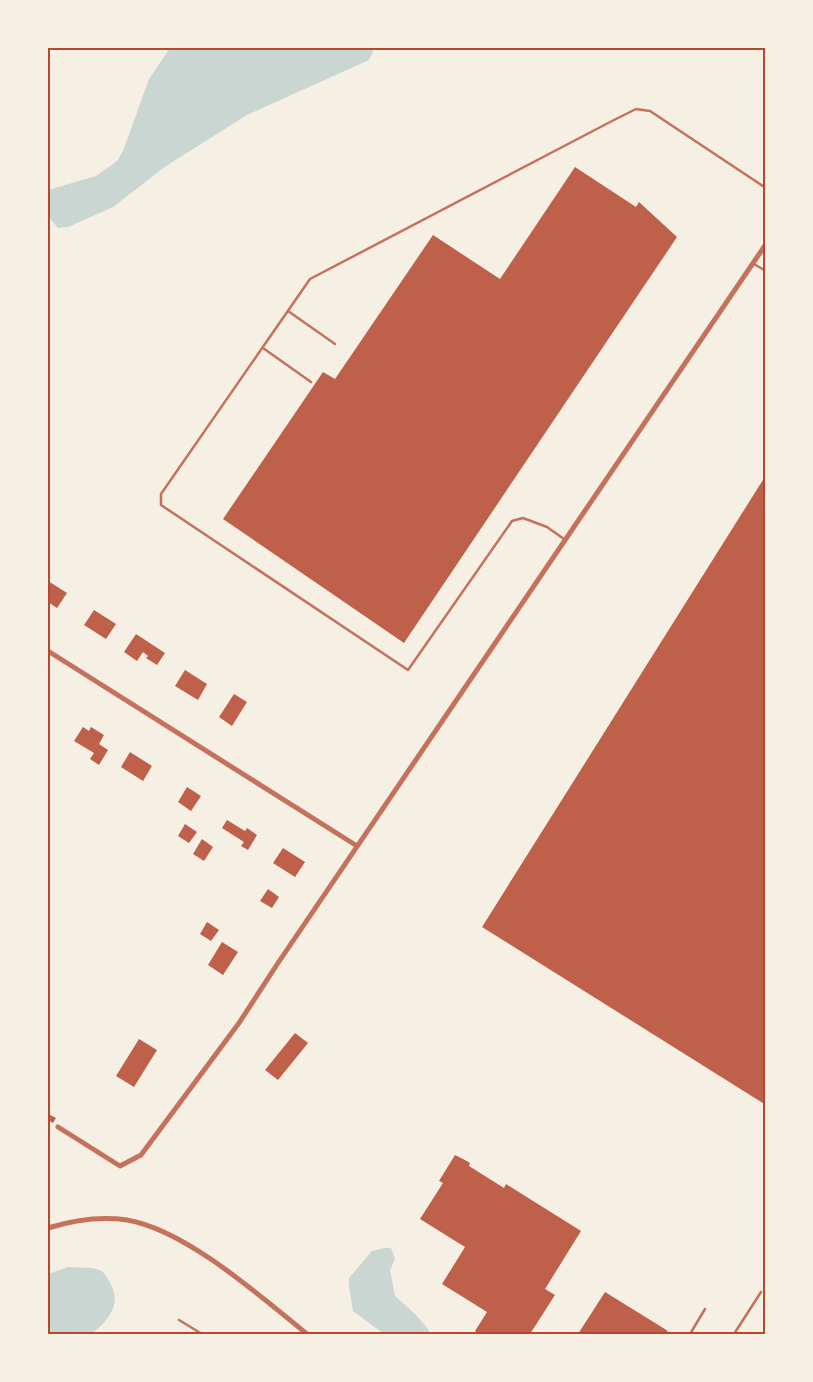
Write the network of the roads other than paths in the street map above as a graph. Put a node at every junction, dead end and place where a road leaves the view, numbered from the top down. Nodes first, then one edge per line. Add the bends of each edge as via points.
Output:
1 (766, 188) edge
2 (766, 244) edge
3 (752, 263) junction
4 (766, 271) edge
5 (288, 311) junction
6 (335, 344) dead end
7 (263, 348) junction
8 (311, 382) dead end
9 (565, 540) junction
10 (48, 651) edge
11 (357, 846) junction
12 (58, 1127) dead end
13 (48, 1228) edge
14 (762, 1292) dead end
15 (705, 1309) dead end
16 (179, 1320) dead end
17 (202, 1334) edge
18 (307, 1334) edge
19 (690, 1334) edge
20 (734, 1334) edge

1 - 5 lane via 650,111 636,109 310,279
2 - 3 street
3 - 4 lane
3 - 9 street
5 - 6 lane
5 - 7 lane
7 - 8 lane
7 - 9 lane via 160,494 161,504 408,670 512,521 523,518 547,527
9 - 11 street
10 - 11 street
11 - 12 street via 239,1023 141,1155 120,1166
13 - 18 street via 89,1218 109,1218 164,1231 218,1265
14 - 20 lane
15 - 19 lane
16 - 17 lane

